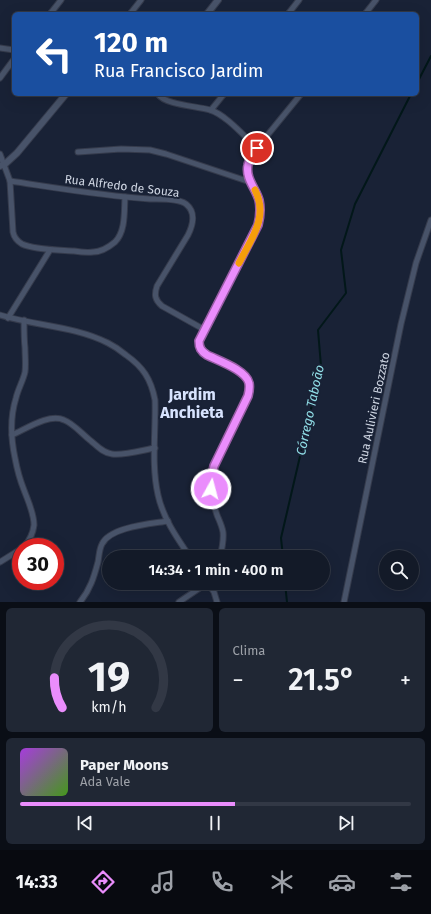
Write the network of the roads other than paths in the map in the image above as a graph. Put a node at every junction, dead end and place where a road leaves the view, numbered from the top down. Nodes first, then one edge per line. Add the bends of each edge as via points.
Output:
1 (61, 0) edge
2 (141, 0) edge
3 (218, 0) edge
4 (299, 0) edge
5 (376, 0) edge
6 (52, 12) edge
7 (132, 12) edge
8 (209, 12) edge
9 (290, 12) edge
10 (367, 12) edge
11 (0, 48) edge
12 (12, 50) edge
13 (12, 62) edge
14 (0, 78) edge
15 (64, 96) edge
16 (159, 96) edge
17 (222, 96) edge
18 (299, 96) edge
19 (211, 110) junction
20 (257, 148) junction
21 (78, 152) dead end
22 (0, 154) edge
23 (2, 165) edge
24 (10, 181) junction
25 (250, 182) junction
26 (125, 197) junction
27 (431, 220) edge
28 (50, 250) junction
29 (0, 315) edge
30 (8, 318) junction
31 (24, 320) junction
32 (205, 330) junction
33 (12, 436) junction
34 (155, 448) junction
35 (168, 521) junction
36 (30, 538) edge
37 (185, 550) edge
38 (222, 550) edge
39 (12, 555) edge
40 (0, 562) edge
41 (197, 590) edge
42 (213, 590) edge
43 (80, 602) edge
44 (179, 602) edge
45 (218, 602) edge
46 (344, 602) edge

1 - 6 street
2 - 7 street
3 - 8 street
4 - 9 street
5 - 10 street
11 - 12 street
13 - 14 street
15 - 23 street via 17,153
16 - 19 street via 167,101
17 - 19 street
18 - 20 street
19 - 20 street via 225,118
20 - 25 street via 247,166
21 - 25 street via 150,150
22 - 23 street
23 - 24 street
24 - 26 street, Rua Alfredo de Souza
24 - 28 street via 14,237 23,244
25 - 32 street via 260,201 258,225
26 - 28 street via 121,234 108,247 93,252
26 - 32 street, Rua Alfredo de Souza via 180,201 190,210 192,227 157,286 155,298 162,306
27 - 46 street, Rua Aulivieri Bozzato via 416,263 401,324
28 - 30 street
29 - 30 street
30 - 31 street
31 - 33 street via 25,373 13,410
31 - 34 street via 74,330 96,338 109,343 133,360 143,370 153,389
32 - 38 street via 199,341 202,352 239,370 249,382 248,396 212,475 212,497 223,530
33 - 34 street via 49,419 57,418 66,420 101,450 111,454 122,455
33 - 36 street via 19,475 33,516 34,526
34 - 35 street via 155,481
35 - 37 street
35 - 43 street via 129,527 104,541 91,586
39 - 40 street
41 - 44 street
42 - 45 street

